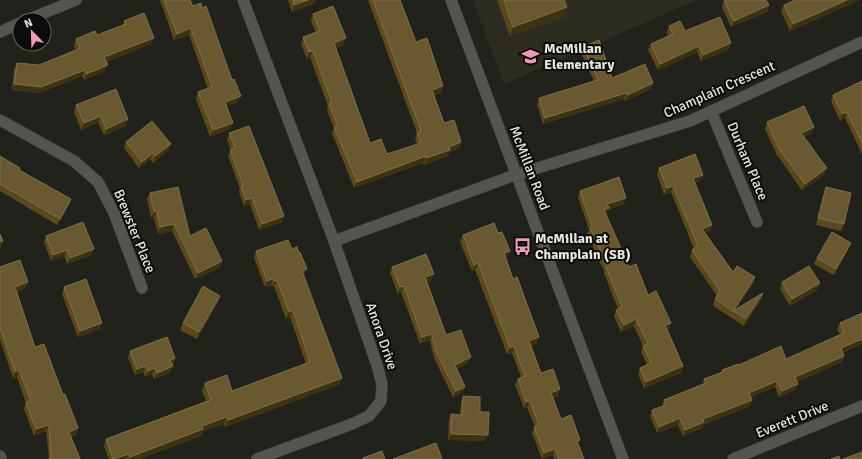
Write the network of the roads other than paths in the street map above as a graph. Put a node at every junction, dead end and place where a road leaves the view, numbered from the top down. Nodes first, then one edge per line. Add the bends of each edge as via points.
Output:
1 (76, 0) edge
2 (243, 0) edge
3 (451, 0) edge
4 (47, 12) edge
5 (12, 27) edge
6 (0, 32) edge
7 (862, 42) edge
8 (711, 111) junction
9 (0, 120) edge
10 (515, 175) junction
11 (757, 222) dead end
12 (334, 240) junction
13 (142, 288) dead end
14 (862, 406) edge
15 (749, 456) edge
16 (257, 459) edge
17 (623, 459) edge
18 (733, 459) edge

1 - 4 street
2 - 12 street, Anora Drive
3 - 10 street, McMillan Road
5 - 6 street
7 - 8 street, Champlain Crescent
8 - 10 street, Champlain Crescent via 673,128
8 - 11 street, Durham Place
9 - 13 street, Brewster Place via 74,161 98,182 114,213
10 - 12 street
10 - 17 street, McMillan Road via 556,276
12 - 16 street, Anora Drive via 377,364 382,384 381,401 369,416 352,424
14 - 15 street, Everett Drive
15 - 18 street, Everett Drive

